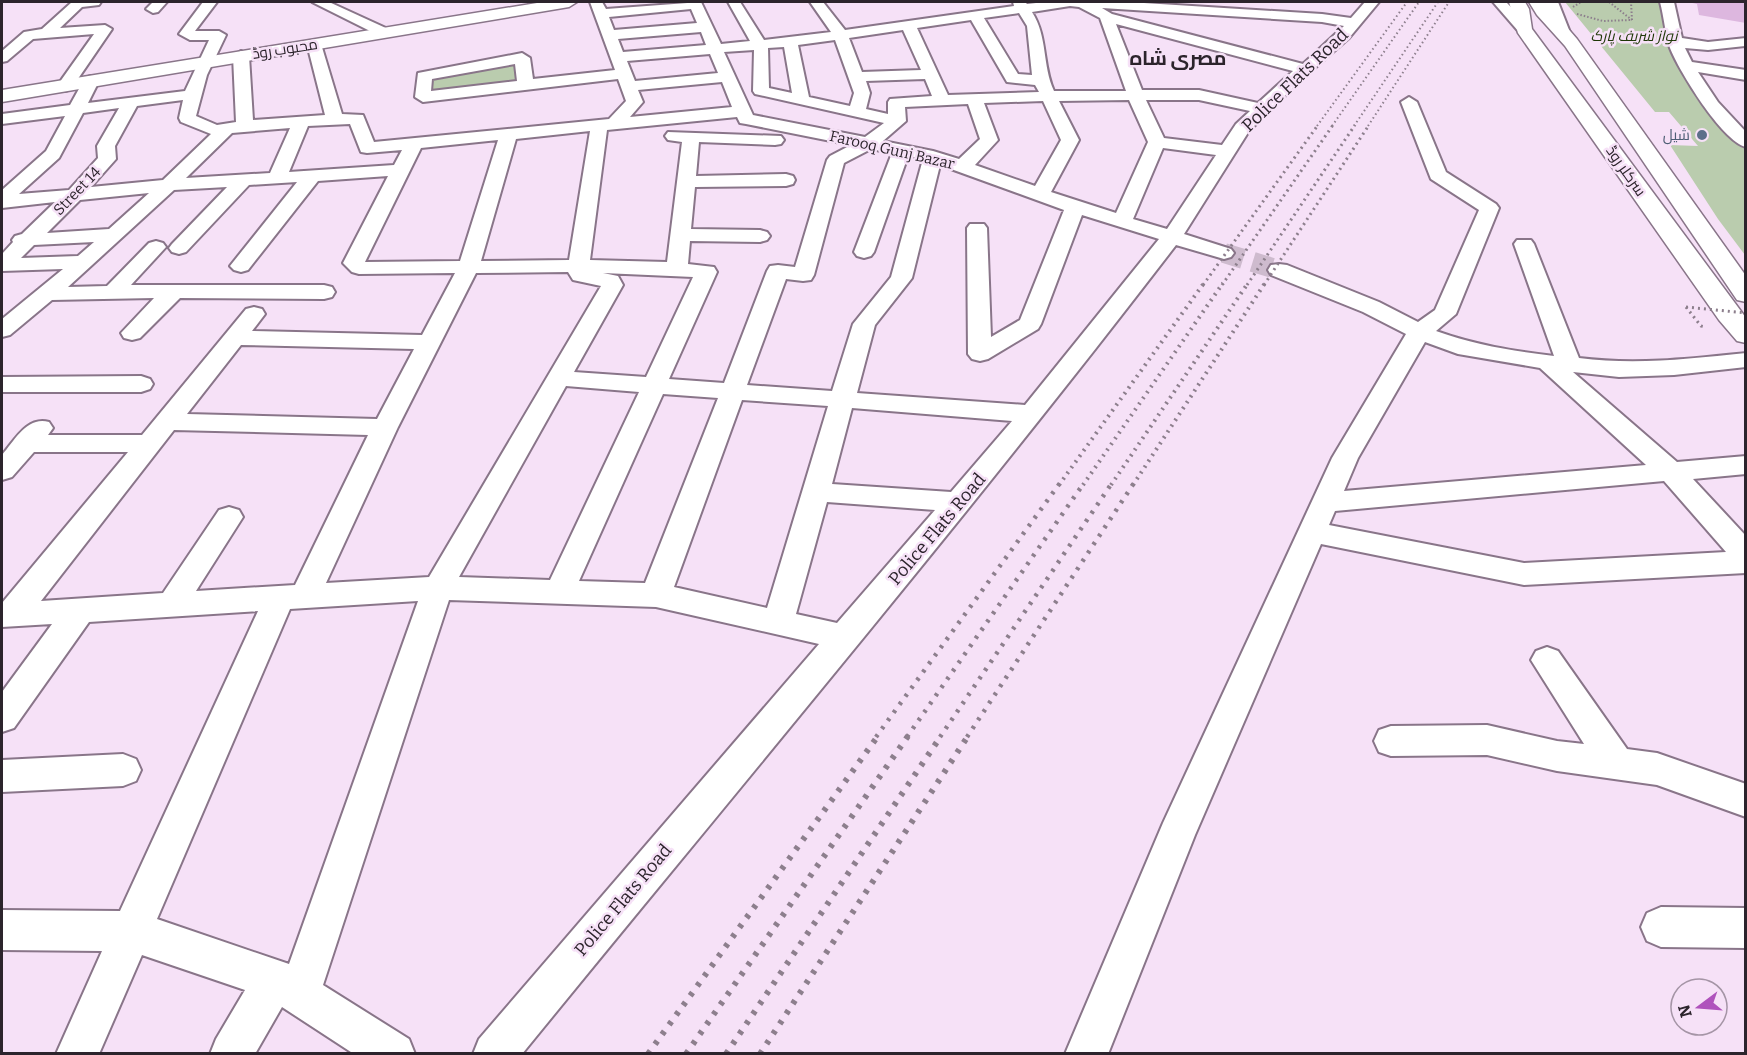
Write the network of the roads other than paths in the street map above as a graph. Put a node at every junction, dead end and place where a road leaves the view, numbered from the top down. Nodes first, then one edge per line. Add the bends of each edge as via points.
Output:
1 (94, 2) edge
2 (210, 2) edge
3 (319, 2) edge
4 (357, 2) edge
5 (569, 2) edge
6 (734, 2) edge
7 (816, 2) edge
8 (1077, 2) edge
9 (1316, 2) edge
10 (1372, 2) edge
11 (1499, 2) edge
12 (1517, 2) edge
13 (1537, 2) edge
14 (1551, 2) edge
15 (1667, 2) edge
16 (696, 3) edge
17 (1021, 5) edge
18 (599, 8) edge
19 (924, 8) dead end
20 (975, 15) junction
21 (349, 16) junction
22 (873, 16) dead end
23 (1106, 16) junction
24 (939, 20) junction
25 (908, 25) junction
26 (706, 27) junction
27 (1147, 27) junction
28 (886, 28) junction
29 (1333, 29) junction
30 (1524, 29) junction
31 (1215, 31) dead end
32 (383, 32) junction
33 (46, 33) junction
34 (841, 34) junction
35 (610, 35) junction
36 (1564, 35) junction
37 (988, 36) junction
38 (967, 37) dead end
39 (936, 39) dead end
40 (915, 40) junction
41 (790, 42) junction
42 (1676, 42) junction
43 (1745, 42) edge
44 (314, 44) junction
45 (759, 45) junction
46 (717, 49) junction
47 (241, 56) junction
48 (2, 58) edge
49 (204, 62) junction
50 (1687, 66) junction
51 (1306, 70) junction
52 (625, 72) junction
53 (931, 74) junction
54 (1745, 76) edge
55 (728, 77) junction
56 (856, 77) junction
57 (1041, 80) junction
58 (91, 81) junction
59 (526, 85) junction
60 (65, 86) junction
61 (182, 95) dead end
62 (2, 96) edge
63 (1049, 96) junction
64 (1136, 97) junction
65 (802, 100) junction
66 (975, 100) junction
67 (943, 101) junction
68 (1409, 102) dead end
69 (130, 103) junction
70 (822, 104) junction
71 (1578, 104) junction
72 (1615, 107) junction
73 (1261, 109) junction
74 (76, 111) junction
75 (743, 111) junction
76 (857, 112) junction
77 (8, 119) edge
78 (335, 119) junction
79 (897, 121) junction
80 (301, 122) junction
81 (606, 126) junction
82 (236, 127) junction
83 (788, 127) junction
84 (508, 135) junction
85 (2, 138) edge
86 (775, 140) dead end
87 (1157, 142) junction
88 (1746, 142) edge
89 (869, 143) junction
90 (414, 144) junction
91 (902, 149) junction
92 (1228, 151) junction
93 (933, 156) junction
94 (963, 166) junction
95 (400, 170) junction
96 (312, 176) junction
97 (277, 178) junction
98 (786, 180) dead end
99 (243, 181) junction
100 (687, 182) junction
101 (170, 185) junction
102 (75, 194) junction
103 (1040, 195) junction
104 (2, 201) edge
105 (1075, 207) junction
106 (1122, 222) junction
107 (977, 228) dead end
108 (115, 235) junction
109 (681, 235) junction
110 (760, 236) dead end
111 (1171, 237) junction
112 (28, 240) junction
113 (2, 241) edge
114 (1524, 244) dead end
115 (156, 247) dead end
116 (179, 248) dead end
117 (864, 252) dead end
118 (1224, 254) tunnel mouth
119 (84, 262) junction
120 (2, 265) edge
121 (241, 266) dead end
122 (579, 266) junction
123 (468, 267) junction
124 (677, 269) junction
125 (1279, 270) tunnel mouth
126 (174, 291) junction
127 (113, 292) junction
128 (324, 292) dead end
129 (47, 294) junction
130 (1746, 295) edge
131 (254, 314) dead end
132 (5, 325) edge
133 (1419, 332) junction
134 (132, 333) dead end
135 (1746, 335) edge
136 (235, 338) junction
137 (429, 342) junction
138 (1746, 360) edge
139 (1559, 364) junction
140 (558, 378) junction
141 (2, 384) edge
142 (141, 384) dead end
143 (656, 386) junction
144 (732, 392) junction
145 (842, 400) junction
146 (1032, 414) junction
147 (166, 422) junction
148 (384, 427) junction
149 (149, 444) junction
150 (1746, 465) edge
151 (2, 471) edge
152 (1670, 471) junction
153 (816, 492) junction
154 (958, 502) junction
155 (1325, 502) junction
156 (229, 517) dead end
157 (1312, 532) junction
158 (1746, 556) edge
159 (1746, 562) edge
160 (438, 588) junction
161 (559, 592) junction
162 (656, 596) junction
163 (292, 597) junction
164 (172, 604) junction
165 (80, 610) junction
166 (7, 615) edge
167 (778, 623) junction
168 (846, 638) junction
169 (1547, 660) dead end
170 (2, 718) edge
171 (1391, 741) dead end
172 (1617, 764) junction
173 (123, 770) dead end
174 (2, 776) edge
175 (1746, 801) edge
176 (1661, 927) dead end
177 (1746, 928) edge
178 (2, 930) edge
179 (131, 931) junction
180 (287, 986) junction
181 (77, 1053) edge
182 (231, 1053) edge
183 (394, 1053) edge
184 (494, 1053) edge
185 (1086, 1053) edge

1 - 33 street via 78,3
2 - 49 street via 186,34 219,35
3 - 21 street
4 - 21 street
5 - 32 main road, محبوب روڈ
6 - 45 street
7 - 34 street
8 - 17 street
8 - 23 street
8 - 29 street
9 - 29 street
10 - 29 street, Police Flats Road
11 - 30 street
12 - 30 main road, سرکلر روڈ
13 - 36 main road, سرکلر روڈ
14 - 36 street
15 - 42 street
16 - 18 street
16 - 26 street
17 - 20 street
17 - 57 street via 1034,26
18 - 35 street
19 - 24 street
20 - 24 street
20 - 37 street
21 - 32 street
22 - 28 street
23 - 27 street
23 - 64 street
24 - 25 street
25 - 28 street
25 - 40 street
26 - 35 street
26 - 46 street
27 - 31 street
27 - 51 street
28 - 34 street
29 - 51 street, Police Flats Road
30 - 71 main road, سرکلر روڈ
32 - 44 main road, محبوب روڈ
33 - 48 street via 29,35
33 - 60 street via 105,29
34 - 41 street
34 - 56 street
35 - 52 street
36 - 72 main road, سرکلر روڈ
37 - 38 street
37 - 57 street via 1013,80
39 - 40 street
40 - 53 street
41 - 45 street
41 - 65 street
42 - 43 street via 1708,46
42 - 50 street
44 - 47 main road, محبوب روڈ
44 - 78 street
45 - 46 street
45 - 65 street via 761,91
46 - 52 street
46 - 55 street
47 - 49 main road, محبوب روڈ
47 - 82 street
49 - 58 main road, محبوب روڈ
49 - 82 street via 189,99 187,118 216,130
50 - 54 street
50 - 88 street via 1719,117
51 - 73 street, Police Flats Road
52 - 55 street
52 - 59 street
52 - 81 street via 635,102
53 - 56 street
53 - 67 street
55 - 75 street
56 - 76 street via 862,93
57 - 63 street
58 - 60 main road, محبوب روڈ
58 - 74 street
59 - 59 street via 457,93 423,97 424,76 522,58
60 - 62 main road, محبوب روڈ
61 - 69 street
63 - 64 street
63 - 66 street
63 - 103 street via 1070,140
64 - 73 street via 1199,95
64 - 87 street
65 - 70 street
66 - 67 street
66 - 94 street via 989,140
67 - 79 street via 896,102
68 - 133 street via 1438,175 1489,208 1444,314
69 - 74 street
69 - 102 street, Street 14 via 106,146 106,159
70 - 76 street
70 - 83 street
71 - 72 main road
71 - 135 main road, سرکلر روڈ
72 - 130 main road, سرکلر روڈ
73 - 92 street, Police Flats Road via 1242,128
74 - 77 street
74 - 104 street via 53,154
75 - 81 street
75 - 83 street, Farooq Gunj Bazar via 746,118
76 - 79 street
77 - 85 street
78 - 80 street
78 - 90 street via 357,119 367,148
79 - 89 street
80 - 82 street
80 - 97 street
81 - 84 street
81 - 122 street
82 - 101 street
83 - 89 street, Farooq Gunj Bazar
84 - 90 street
84 - 123 street
86 - 100 street via 683,136
87 - 92 street
87 - 106 street
89 - 91 street, Farooq Gunj Bazar
89 - 144 street via 836,160 803,275 778,271
90 - 95 street
91 - 93 street, Farooq Gunj Bazar
91 - 117 street
92 - 111 street, Police Flats Road
93 - 94 street, Farooq Gunj Bazar
93 - 145 street via 901,278 864,324
94 - 103 street, Farooq Gunj Bazar
95 - 96 street
95 - 123 street via 354,263 366,269
96 - 97 street
96 - 121 street
97 - 99 street
98 - 100 street
99 - 101 street
99 - 116 street
100 - 109 street
101 - 102 street
101 - 108 street
102 - 104 street
102 - 112 street, Street 14
103 - 105 street, Farooq Gunj Bazar
105 - 106 street, Farooq Gunj Bazar
105 - 107 street via 1030,324 980,354
106 - 111 street, Farooq Gunj Bazar
108 - 112 street
108 - 119 street
109 - 110 street
109 - 124 street
111 - 118 street, Farooq Gunj Bazar
111 - 146 street, Police Flats Road
112 - 113 street
112 - 120 street, Street 14
114 - 139 street
115 - 127 street
119 - 120 street
119 - 129 street
122 - 123 street
122 - 124 street
122 - 140 street via 578,274 610,280 612,285
123 - 137 street
124 - 143 street via 703,271 706,275
125 - 133 street via 1371,307
126 - 127 street
126 - 128 street
126 - 134 street
127 - 129 street
129 - 132 street
131 - 136 street
133 - 139 street via 1458,347
133 - 155 street via 1345,458
136 - 137 street
136 - 147 street
137 - 148 street
138 - 139 street via 1619,370
139 - 152 street
140 - 143 street
140 - 160 street
141 - 142 street
143 - 144 street
143 - 161 street
144 - 145 street
144 - 162 street
145 - 146 street
145 - 153 street
146 - 154 street, Police Flats Road
147 - 148 street
147 - 149 street
148 - 163 street
149 - 151 street via 35,434
149 - 166 street
150 - 152 street
152 - 155 street
152 - 158 street
153 - 154 street
153 - 167 street
154 - 168 street, Police Flats Road
155 - 157 street
156 - 164 street
157 - 159 street via 1524,574
157 - 185 street via 1176,835
160 - 161 street
160 - 163 street
160 - 180 street
161 - 162 street
162 - 167 street
163 - 164 street
163 - 179 street
164 - 165 street
165 - 166 street
165 - 170 street
167 - 168 street
168 - 184 street, Police Flats Road
169 - 172 street
171 - 172 street via 1487,740 1557,756
172 - 175 street via 1657,769
173 - 174 street
176 - 177 street
178 - 179 street
179 - 180 street
179 - 181 street
180 - 182 street
180 - 183 street

